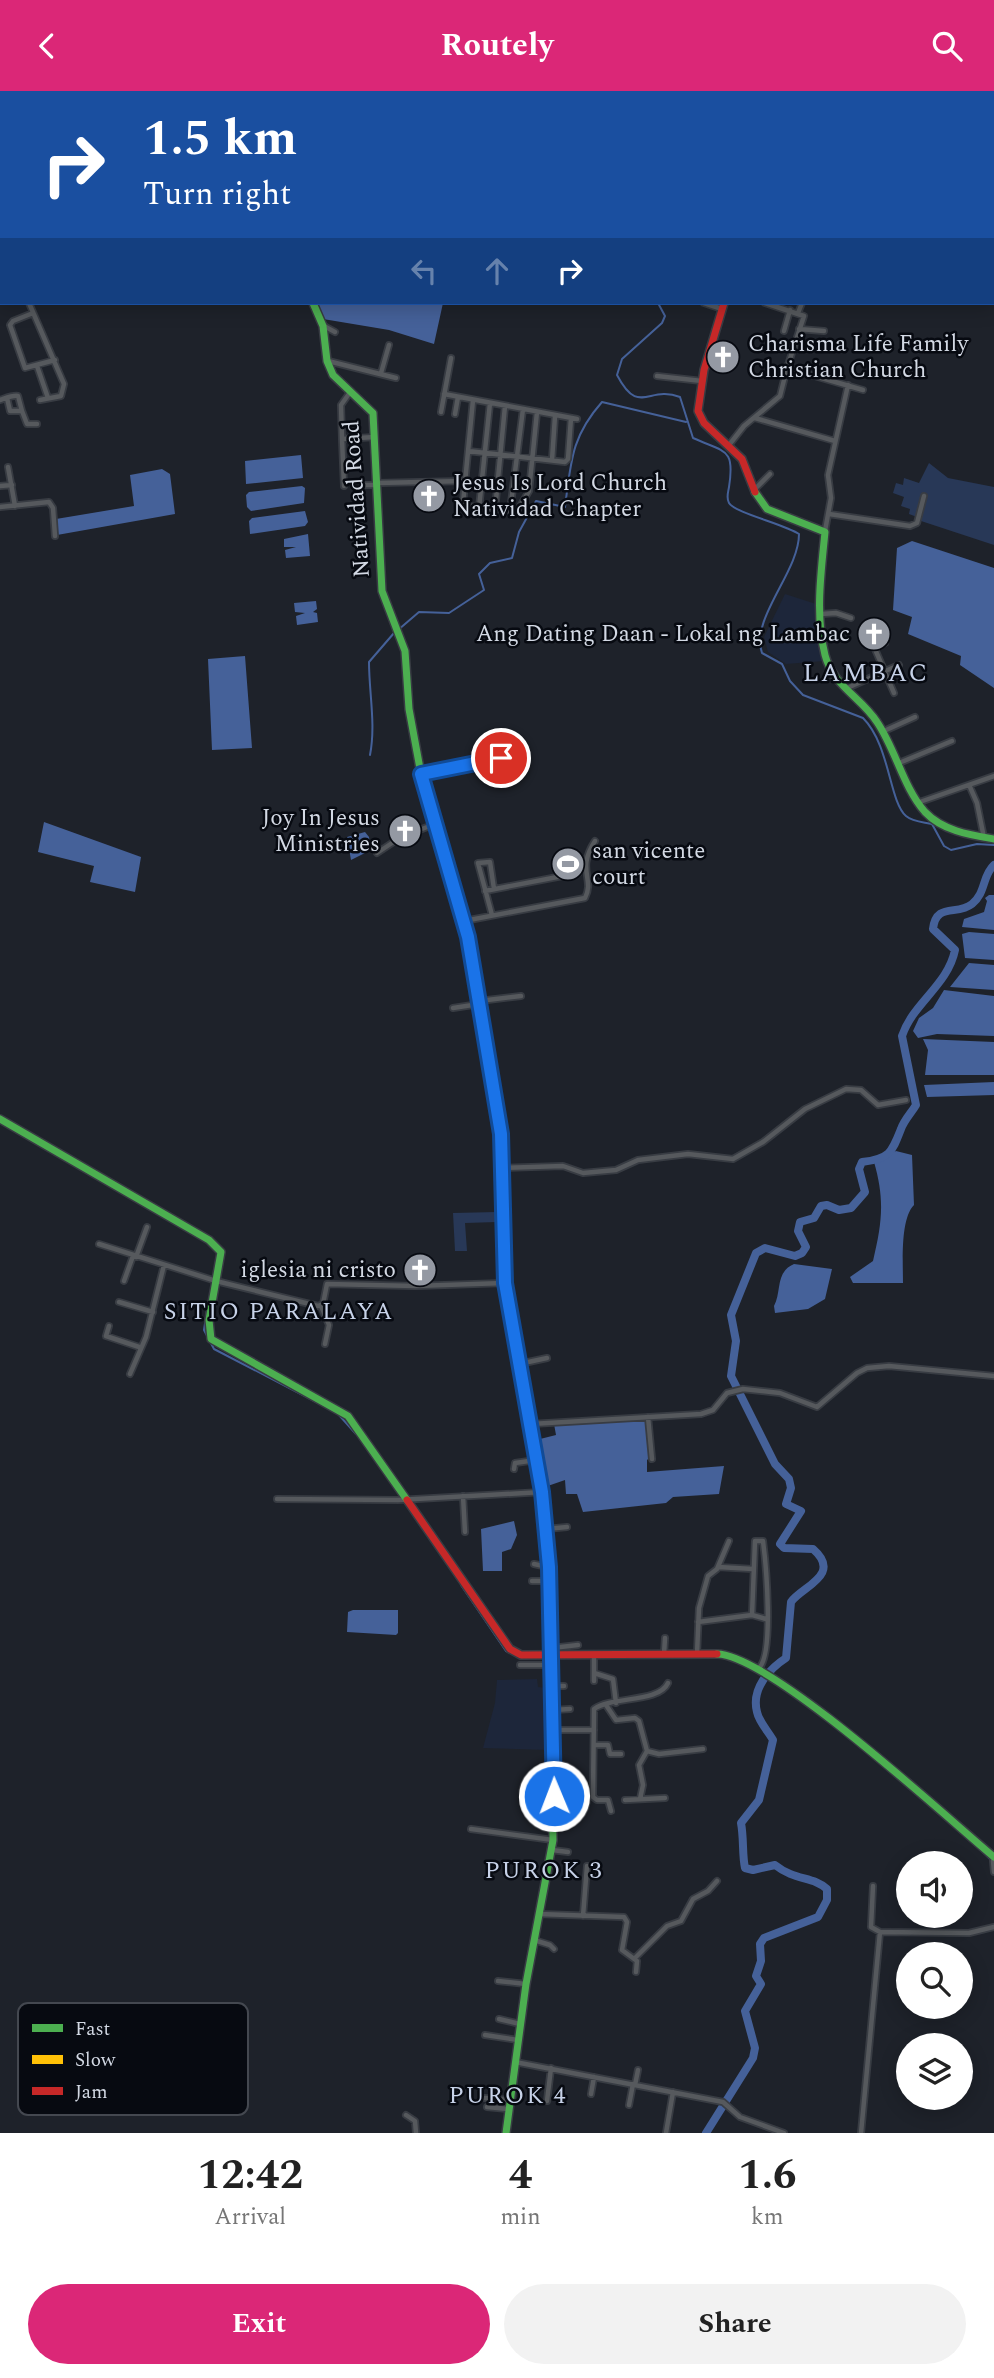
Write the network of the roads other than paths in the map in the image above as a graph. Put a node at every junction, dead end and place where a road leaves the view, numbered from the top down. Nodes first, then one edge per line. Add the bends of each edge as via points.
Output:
1 (30, 305) edge
2 (314, 305) edge
3 (772, 305) edge
4 (801, 305) edge
5 (723, 306) edge
6 (790, 310) junction
7 (33, 313) junction
8 (798, 313) junction
9 (323, 326) junction
10 (799, 329) junction
11 (784, 331) dead end
12 (824, 331) dead end
13 (335, 332) dead end
14 (389, 345) dead end
15 (451, 358) dead end
16 (55, 360) junction
17 (327, 361) junction
18 (37, 366) junction
19 (787, 368) junction
20 (381, 373) junction
21 (657, 376) dead end
22 (396, 378) dead end
23 (702, 381) junction
24 (848, 385) junction
25 (863, 390) dead end
26 (351, 391) junction
27 (444, 394) junction
28 (458, 397) junction
29 (6, 398) junction
30 (48, 398) junction
31 (0, 400) edge
32 (40, 400) dead end
33 (473, 400) junction
34 (490, 403) junction
35 (505, 406) junction
36 (523, 409) junction
37 (22, 411) junction
38 (440, 412) dead end
39 (537, 412) junction
40 (455, 414) dead end
41 (555, 415) junction
42 (755, 418) junction
43 (37, 424) dead end
44 (375, 437) junction
45 (342, 439) junction
46 (835, 441) junction
47 (729, 445) junction
48 (468, 451) junction
49 (485, 452) junction
50 (501, 453) junction
51 (517, 455) junction
52 (534, 457) junction
53 (552, 460) junction
54 (8, 467) dead end
55 (770, 474) dead end
56 (465, 481) junction
57 (377, 484) junction
58 (12, 485) junction
59 (362, 485) dead end
60 (0, 486) edge
61 (344, 486) dead end
62 (754, 490) junction
63 (924, 496) dead end
64 (15, 506) junction
65 (0, 507) edge
66 (479, 508) junction
67 (495, 510) junction
68 (510, 511) junction
69 (829, 514) junction
70 (825, 532) junction
71 (55, 536) dead end
72 (821, 614) junction
73 (850, 618) dead end
74 (865, 626) dead end
75 (885, 643) dead end
76 (874, 647) junction
77 (899, 665) dead end
78 (884, 671) junction
79 (843, 690) junction
80 (894, 693) dead end
81 (915, 717) dead end
82 (884, 731) junction
83 (952, 741) dead end
84 (521, 755) dead end
85 (899, 764) junction
86 (421, 774) junction
87 (994, 776) edge
88 (970, 786) junction
89 (916, 804) junction
90 (435, 824) junction
91 (984, 838) junction
92 (994, 838) edge
93 (596, 841) dead end
94 (377, 853) dead end
95 (578, 873) dead end
96 (494, 889) junction
97 (485, 891) junction
98 (492, 916) junction
99 (464, 921) junction
100 (521, 996) dead end
101 (480, 1002) junction
102 (453, 1008) dead end
103 (906, 1100) dead end
104 (0, 1119) edge
105 (502, 1168) junction
106 (147, 1227) dead end
107 (99, 1244) dead end
108 (134, 1256) junction
109 (164, 1265) junction
110 (124, 1281) dead end
111 (218, 1282) junction
112 (505, 1283) junction
113 (119, 1302) dead end
114 (321, 1306) junction
115 (153, 1312) junction
116 (109, 1326) dead end
117 (325, 1344) dead end
118 (139, 1347) junction
119 (547, 1358) dead end
120 (518, 1364) junction
121 (130, 1374) dead end
122 (994, 1376) edge
123 (648, 1417) junction
124 (531, 1424) junction
125 (652, 1459) dead end
126 (537, 1460) junction
127 (514, 1469) dead end
128 (542, 1492) junction
129 (463, 1496) junction
130 (406, 1498) junction
131 (277, 1499) dead end
132 (566, 1527) dead end
133 (545, 1529) junction
134 (465, 1532) dead end
135 (729, 1541) dead end
136 (534, 1564) dead end
137 (549, 1567) junction
138 (718, 1567) junction
139 (753, 1569) junction
140 (532, 1581) dead end
141 (550, 1581) junction
142 (752, 1615) junction
143 (766, 1619) junction
144 (698, 1622) junction
145 (665, 1638) dead end
146 (579, 1644) dead end
147 (552, 1651) junction
148 (594, 1654) junction
149 (664, 1654) junction
150 (696, 1654) junction
151 (520, 1665) dead end
152 (553, 1665) junction
153 (763, 1672) junction
154 (594, 1673) junction
155 (594, 1681) dead end
156 (668, 1683) dead end
157 (553, 1686) junction
158 (564, 1686) dead end
159 (617, 1703) junction
160 (606, 1705) junction
161 (570, 1709) dead end
162 (553, 1710) junction
163 (553, 1730) junction
164 (594, 1730) junction
165 (594, 1745) junction
166 (703, 1749) dead end
167 (647, 1751) junction
168 (621, 1754) dead end
169 (664, 1798) dead end
170 (640, 1799) junction
171 (625, 1800) dead end
172 (611, 1811) dead end
173 (471, 1829) dead end
174 (553, 1840) junction
175 (551, 1850) junction
176 (568, 1852) dead end
177 (994, 1859) edge
178 (587, 1866) dead end
179 (994, 1871) edge
180 (717, 1881) dead end
181 (873, 1886) dead end
182 (539, 1914) junction
183 (583, 1916) junction
184 (994, 1927) edge
185 (880, 1932) junction
186 (534, 1940) junction
187 (554, 1949) dead end
188 (634, 1959) junction
189 (635, 1972) dead end
190 (498, 1981) dead end
191 (526, 1984) junction
192 (499, 2019) dead end
193 (520, 2024) junction
194 (485, 2035) dead end
195 (518, 2040) junction
196 (514, 2061) junction
197 (551, 2069) junction
198 (638, 2070) dead end
199 (594, 2077) junction
200 (634, 2084) junction
201 (673, 2092) junction
202 (591, 2094) dead end
203 (485, 2098) dead end
204 (510, 2100) junction
205 (547, 2101) dead end
206 (629, 2105) dead end
207 (487, 2106) dead end
208 (509, 2109) junction
209 (406, 2115) dead end
210 (416, 2133) edge
211 (506, 2133) edge
212 (666, 2133) edge
213 (784, 2133) edge
214 (861, 2133) edge

1 - 7 street
2 - 9 street
3 - 6 street
4 - 8 street
5 - 23 street
6 - 8 street
6 - 11 street
7 - 16 street
7 - 18 street via 10,325 25,367
8 - 10 street via 804,316
9 - 13 street
9 - 17 street
10 - 12 street
10 - 19 street
14 - 20 street
15 - 27 street
16 - 18 street
16 - 30 street via 64,392
17 - 20 street
17 - 26 street, Natividad Road via 333,375
18 - 30 street
19 - 24 street
19 - 42 street via 780,396
20 - 22 street
21 - 23 street
23 - 47 street via 700,417
24 - 25 street
24 - 46 street
26 - 44 street, Natividad Road via 372,410
26 - 45 street via 341,405
27 - 28 street
27 - 38 street
28 - 33 street
28 - 40 street
29 - 31 street
29 - 37 street via 10,411
29 - 37 street via 18,397
30 - 32 street
33 - 34 street
33 - 48 street
34 - 35 street
34 - 49 street
35 - 36 street
35 - 50 street
36 - 39 street
36 - 51 street
37 - 43 street via 27,424
39 - 41 street
39 - 52 street
41 - 53 street
41 - 53 street via 574,419 568,461
42 - 46 street
42 - 47 street
44 - 45 street
44 - 57 street, Natividad Road
45 - 61 street
46 - 69 street via 828,475
47 - 62 street via 742,459
48 - 49 street
48 - 56 street
49 - 50 street
49 - 66 street
50 - 51 street
50 - 67 street
51 - 52 street
51 - 68 street
52 - 53 street
52 - 68 street via 529,491 518,510
54 - 58 street
55 - 62 street
56 - 57 street
56 - 66 street via 463,505
57 - 59 street
57 - 86 street, Natividad Road via 382,591 405,652
58 - 60 street
58 - 64 street
62 - 70 street via 775,515
63 - 69 street via 917,523 910,526
64 - 65 street
64 - 71 street via 49,502
66 - 67 street
67 - 68 street
69 - 70 street
70 - 72 street via 819,583
72 - 73 street
72 - 79 street via 824,653 831,675
74 - 76 street
75 - 76 street
76 - 78 street
77 - 78 street
78 - 79 street
78 - 80 street
79 - 82 street via 867,709
81 - 82 street
82 - 85 street
83 - 85 street
84 - 86 street
85 - 89 street
86 - 90 street, Natividad Road
87 - 88 street
88 - 89 street
88 - 91 street
89 - 91 street via 958,834
90 - 94 street via 401,837
90 - 99 street, Natividad Road
91 - 92 street
93 - 98 street via 584,860 585,898
95 - 96 street
96 - 97 street
96 - 97 street via 490,862 478,863
97 - 98 street
98 - 99 street
99 - 101 street, Natividad Road
100 - 101 street
101 - 102 street
101 - 105 street, Natividad Road
103 - 105 street via 878,1105 861,1090 846,1089 805,1109 733,1159 688,1154 583,1173 563,1166
104 - 111 street via 209,1240 221,1252
105 - 112 street, Natividad Road
106 - 108 street
107 - 108 street
108 - 109 street
108 - 110 street
109 - 111 street
109 - 115 street
111 - 114 street
111 - 130 street via 208,1327 211,1339 348,1416
112 - 114 street via 327,1284
112 - 120 street, Natividad Road
113 - 115 street
114 - 117 street via 329,1325
115 - 118 street
116 - 118 street via 106,1336
118 - 121 street
119 - 120 street
120 - 124 street, Natividad Road
122 - 123 street via 889,1366 867,1369 814,1407 780,1393 743,1389 723,1396 710,1412
123 - 124 street
123 - 125 street
124 - 126 street, Natividad Road
126 - 127 street via 515,1463
126 - 128 street, Natividad Road
128 - 129 street
128 - 133 street, Natividad Road
129 - 130 street
129 - 134 street
130 - 131 street
130 - 147 street via 507,1646 521,1655
132 - 133 street
133 - 137 street, Natividad Road
135 - 138 street
136 - 137 street
137 - 141 street, Natividad Road
138 - 139 street
138 - 144 street via 708,1576
139 - 142 street
139 - 143 street via 755,1541 763,1541
140 - 141 street
141 - 147 street, Natividad Road
142 - 143 street
142 - 144 street
143 - 153 street
144 - 150 street
145 - 149 street
146 - 147 street
147 - 148 street
147 - 152 street, Natividad Road
148 - 149 street
148 - 154 street
149 - 150 street
150 - 153 street via 733,1656
151 - 152 street
152 - 157 street, Natividad Road
153 - 177 street via 837,1725
154 - 155 street
154 - 159 street via 613,1679
156 - 159 street via 652,1695
157 - 158 street
157 - 162 street, Natividad Road
159 - 160 street
160 - 164 street via 594,1709
160 - 167 street via 616,1720 639,1720
161 - 162 street
162 - 163 street, Natividad Road
163 - 164 street
163 - 174 street, Natividad Road
164 - 165 street
165 - 168 street via 608,1745 612,1755
165 - 172 street via 593,1797 608,1800
166 - 167 street via 659,1755
167 - 170 street via 639,1765
169 - 170 street
170 - 171 street
173 - 174 street
174 - 175 street, Natividad Road
175 - 176 street
175 - 182 street, Natividad Road
177 - 179 street
178 - 183 street
180 - 188 street via 693,1899 681,1921 667,1926
181 - 185 street via 870,1927
182 - 183 street
182 - 186 street, Natividad Road
183 - 188 street via 624,1917 622,1951
184 - 185 street via 969,1933
185 - 214 street
186 - 187 street
186 - 191 street, Natividad Road
188 - 189 street via 638,1963
190 - 191 street
191 - 193 street, Natividad Road
192 - 193 street
193 - 195 street, Natividad Road
194 - 195 street
195 - 196 street, Natividad Road
196 - 197 street
196 - 204 street, Natividad Road
197 - 199 street
197 - 205 street
198 - 200 street
199 - 200 street
199 - 202 street
200 - 201 street
200 - 206 street
201 - 212 street
201 - 213 street via 723,2102 733,2112
203 - 204 street
204 - 208 street, Natividad Road
207 - 208 street
208 - 211 street, Natividad Road
209 - 210 street via 415,2121

